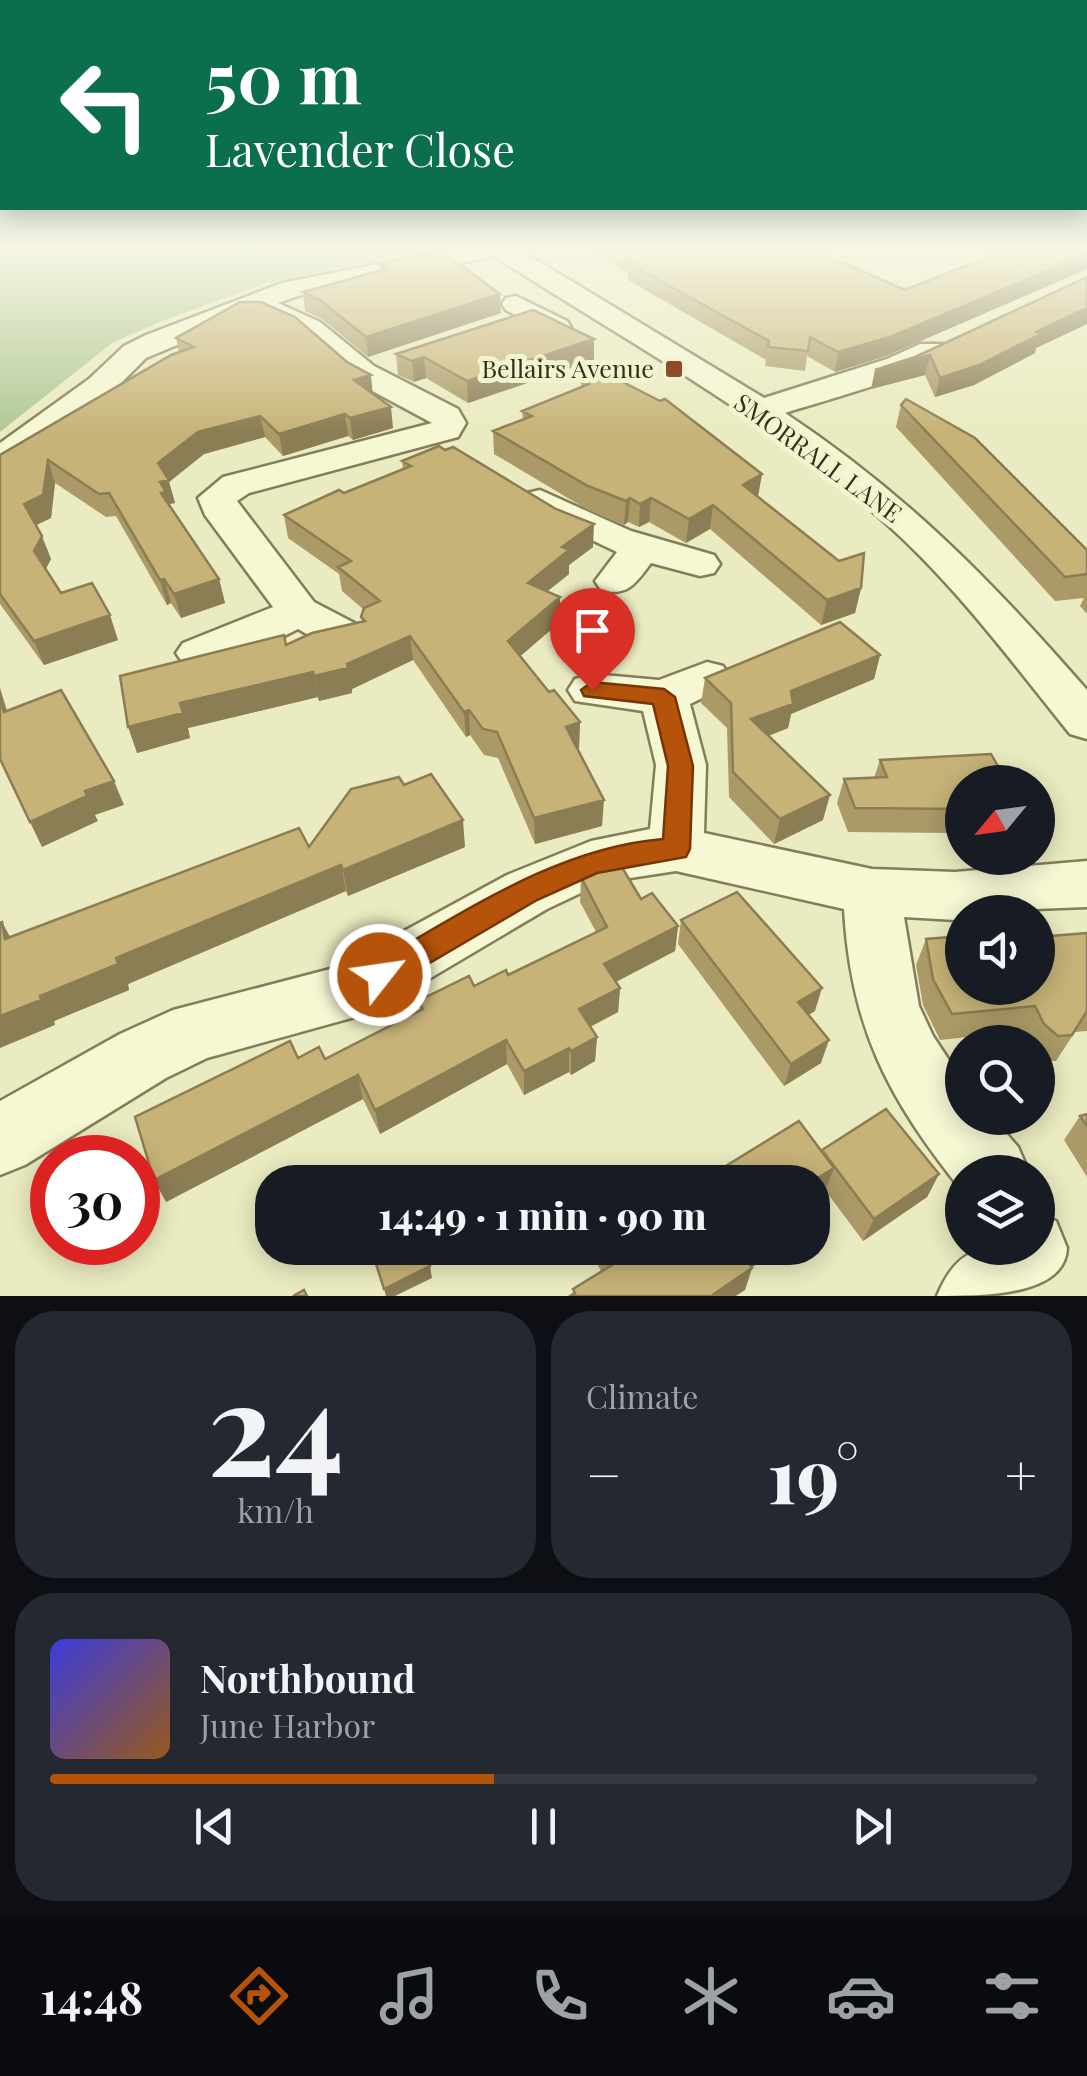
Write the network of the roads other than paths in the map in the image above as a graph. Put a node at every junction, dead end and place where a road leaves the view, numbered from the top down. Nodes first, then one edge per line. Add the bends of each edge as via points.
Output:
1 (232, 310) edge
2 (271, 310) edge
3 (597, 310) edge
4 (950, 342) edge
5 (399, 361) edge
6 (364, 373) junction
7 (756, 411) junction
8 (430, 435) junction
9 (467, 457) edge
10 (0, 459) edge
11 (512, 484) edge
12 (640, 549) junction
13 (700, 564) dead end
14 (616, 581) dead end
15 (298, 612) junction
16 (342, 635) edge
17 (199, 653) edge
18 (592, 690) dead end
19 (1087, 722) edge
20 (676, 849) junction
21 (1087, 884) edge
22 (872, 892) junction
23 (0, 1140) edge
24 (980, 1155) edge
25 (1016, 1265) edge
26 (976, 1296) edge

1 - 10 street via 135,352
2 - 6 street via 310,328
3 - 7 street, SMORRALL LANE
4 - 7 street via 898,366
5 - 6 street
6 - 8 street via 446,416 446,430
7 - 19 street, SMORRALL LANE via 902,518 947,560
8 - 9 street
8 - 15 street via 236,486 217,498
11 - 12 street via 572,521
12 - 13 street
12 - 14 street
15 - 16 street
15 - 17 street
18 - 20 street via 686,687
20 - 22 street
20 - 23 street via 591,863 351,992 196,1030
21 - 22 street via 955,896
22 - 24 street via 881,979 900,1041
25 - 26 street

